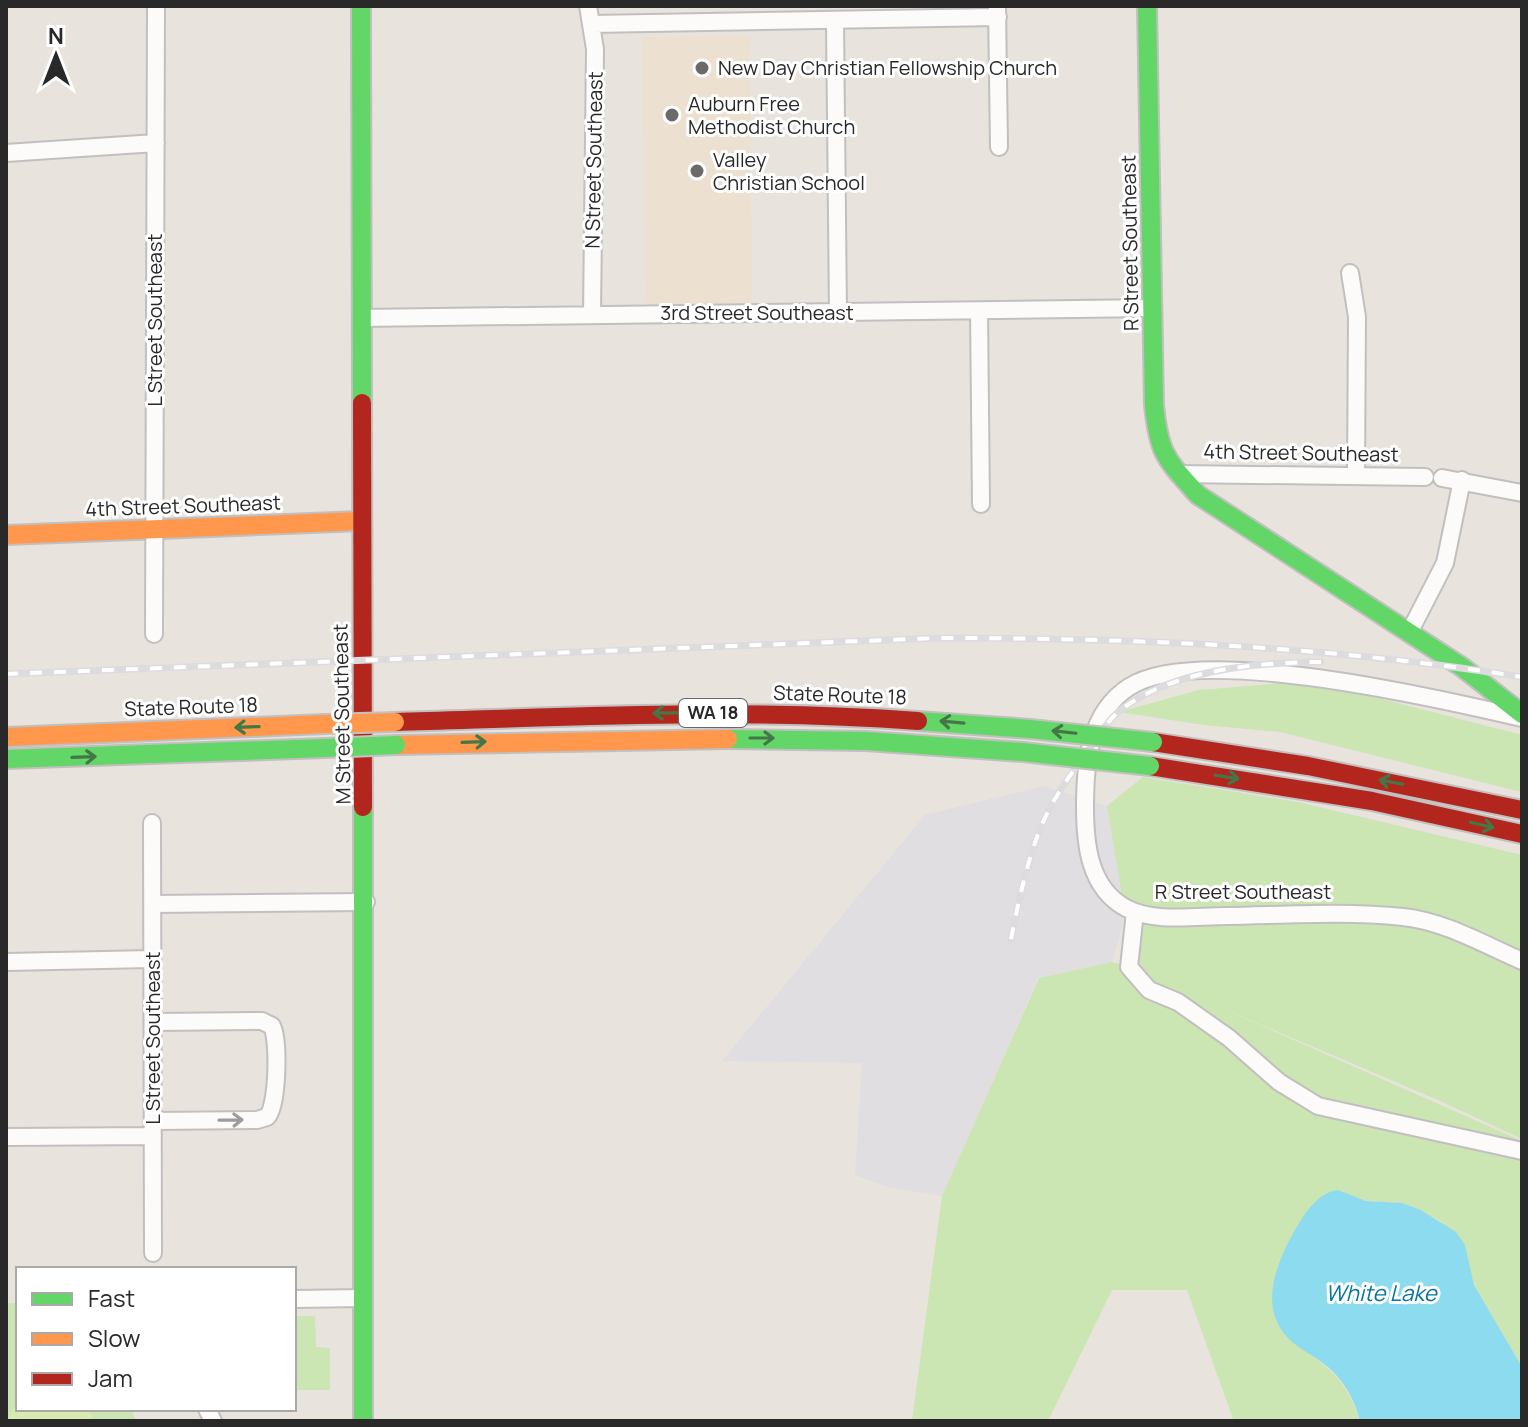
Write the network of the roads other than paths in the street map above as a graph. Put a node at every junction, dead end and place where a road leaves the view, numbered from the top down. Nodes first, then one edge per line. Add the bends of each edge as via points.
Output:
1 (156, 6) edge
2 (361, 6) edge
3 (588, 6) edge
4 (1147, 6) edge
5 (998, 12) edge
6 (835, 22) junction
7 (592, 24) junction
8 (156, 143) junction
9 (999, 147) dead end
10 (6, 153) edge
11 (1350, 273) dead end
12 (1153, 308) junction
13 (979, 311) junction
14 (838, 313) junction
15 (592, 315) junction
16 (361, 318) junction
17 (1178, 474) junction
18 (1356, 475) junction
19 (1425, 477) dead end
20 (1442, 478) dead end
21 (1462, 480) junction
22 (1522, 493) edge
23 (981, 504) dead end
24 (361, 521) junction
25 (154, 529) junction
26 (6, 535) edge
27 (1409, 633) junction
28 (154, 634) dead end
29 (1522, 716) edge
30 (6, 737) edge
31 (6, 759) edge
32 (1522, 810) edge
33 (152, 823) dead end
34 (1522, 834) edge
35 (366, 902) junction
36 (152, 904) junction
37 (1135, 912) junction
38 (152, 959) junction
39 (1522, 961) edge
40 (6, 962) edge
41 (153, 1022) junction
42 (153, 1128) junction
43 (6, 1137) edge
44 (1522, 1151) edge
45 (153, 1253) dead end
46 (364, 1298) junction
47 (296, 1299) edge
48 (363, 1421) edge

1 - 8 street, L Street Southeast
2 - 16 main road, M Street Southeast
3 - 7 street, N Street Southeast
4 - 12 main road, R Street Southeast
5 - 6 street
5 - 9 street
6 - 7 street
6 - 14 street
7 - 15 street, N Street Southeast
8 - 10 street
8 - 25 street, L Street Southeast
11 - 18 street via 1357,317
12 - 13 street, 3rd Street Southeast
12 - 17 main road, R Street Southeast via 1157,438
13 - 14 street, 3rd Street Southeast
13 - 23 street
14 - 15 street, 3rd Street Southeast
15 - 16 street, 3rd Street Southeast
16 - 24 main road, M Street Southeast
17 - 18 street, 4th Street Southeast
17 - 27 main road, R Street Southeast via 1210,504
18 - 19 street, 4th Street Southeast
20 - 21 street
21 - 22 street
21 - 27 street via 1445,563
24 - 25 main road, 4th Street Southeast
24 - 35 main road, M Street Southeast
25 - 26 main road, 4th Street Southeast
25 - 28 street, L Street Southeast
27 - 29 main road, R Street Southeast
29 - 37 street, R Street Southeast via 1285,674 1181,672 1140,681 1099,718 1085,793 1088,850 1096,878 1112,898
32 -> 30 main road, State Route 18 / WA 18, bridge via 1320,768 1153,742 863,717 586,714
31 -> 34 main road, WA 18, bridge via 654,737 916,744 1150,766 1372,801
33 - 36 street, L Street Southeast
35 - 36 street
35 - 46 main road, M Street Southeast
36 - 38 street, L Street Southeast
37 - 39 street, R Street Southeast via 1171,917 1406,917
37 - 44 street via 1129,967 1149,990 1178,1002 1229,1038 1279,1082 1318,1106
38 - 40 street
38 - 41 street, L Street Southeast
41 - 42 street, L Street Southeast
42 -> 41 street via 267,1117 274,1105 275,1041 272,1026 262,1021
42 - 43 street
42 - 45 street, L Street Southeast
46 - 47 street
46 - 48 main road, M Street Southeast

